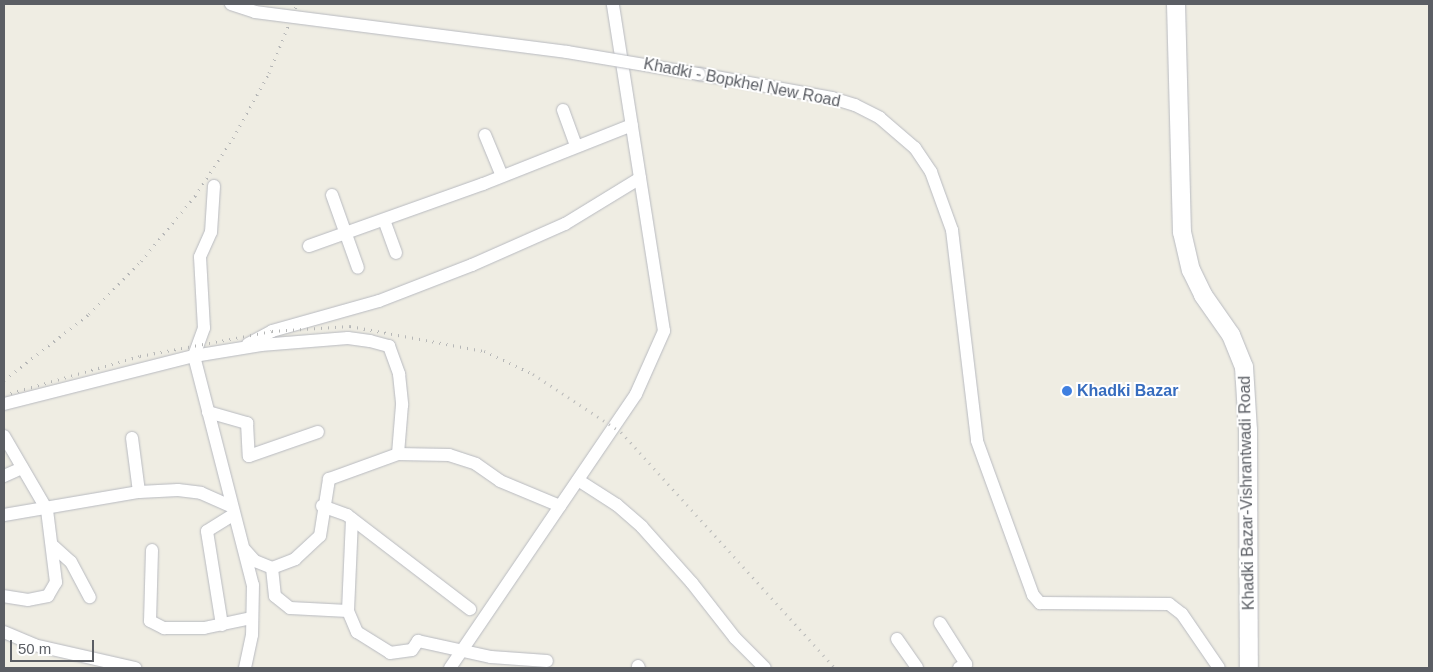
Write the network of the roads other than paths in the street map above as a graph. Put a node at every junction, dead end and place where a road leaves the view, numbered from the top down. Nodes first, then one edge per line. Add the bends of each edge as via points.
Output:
1 (231, 4) edge
2 (613, 4) edge
3 (1176, 4) edge
4 (563, 110) dead end
5 (632, 124) junction
6 (485, 135) dead end
7 (576, 145) junction
8 (502, 176) junction
9 (640, 178) junction
10 (214, 186) dead end
11 (332, 195) dead end
12 (384, 220) junction
13 (346, 233) junction
14 (309, 246) dead end
15 (396, 254) dead end
16 (358, 268) dead end
17 (240, 348) junction
18 (194, 356) junction
19 (4, 404) edge
20 (208, 412) junction
21 (318, 432) dead end
22 (4, 436) edge
23 (132, 438) dead end
24 (398, 454) junction
25 (22, 468) junction
26 (4, 476) edge
27 (578, 480) junction
28 (139, 492) junction
29 (322, 506) junction
30 (560, 506) junction
31 (47, 510) junction
32 (233, 510) junction
33 (4, 515) edge
34 (352, 519) junction
35 (52, 545) junction
36 (244, 548) junction
37 (152, 550) dead end
38 (272, 568) junction
39 (4, 596) edge
40 (90, 597) dead end
41 (470, 610) dead end
42 (348, 611) junction
43 (252, 618) junction
44 (940, 623) dead end
45 (222, 625) junction
46 (4, 632) edge
47 (897, 639) dead end
48 (462, 650) junction
49 (547, 662) dead end
50 (490, 663) edge
51 (135, 668) edge
52 (245, 668) edge
53 (450, 668) edge
54 (765, 668) edge
55 (917, 668) edge
56 (959, 668) edge
57 (1219, 668) edge
58 (1249, 668) edge

1 - 57 street, Khadki - Bopkhel New Road, bridge via 255,12 567,52 699,74 832,98 880,118 914,148 931,172 952,230 977,440 1034,595 1040,603 1168,604 1182,614
2 - 5 street
3 - 58 street, Khadki Bazar-Vishrantwadi Road via 1182,232 1191,270 1203,295 1232,335 1244,367 1248,430
4 - 7 street
5 - 7 street
5 - 9 street
6 - 8 street
7 - 8 street
8 - 12 street
9 - 17 street via 565,224 472,265 380,300 272,331
9 - 27 street via 664,331 636,394
10 - 18 street via 210,232 200,257 204,328
11 - 13 street
12 - 13 street
12 - 15 street
13 - 14 street
13 - 16 street
17 - 18 street
17 - 24 street via 348,338 388,346 401,386
18 - 19 street
18 - 20 street
20 - 21 street via 248,423 250,456
20 - 32 street
22 - 25 street
23 - 28 street
24 - 29 street via 329,478
24 - 30 street via 449,455 476,464 500,481
25 - 26 street
25 - 31 street
27 - 30 street
27 - 54 street via 617,504 652,537 735,638
28 - 31 street
28 - 32 street via 178,490 201,493
29 - 34 street
29 - 38 street via 320,536 296,559
30 - 48 street
31 - 33 street
31 - 35 street
32 - 36 street
32 - 45 street via 207,530
34 - 41 street
34 - 42 street
35 - 39 street via 56,582 48,596 28,600
35 - 40 street via 71,562
36 - 38 street via 255,561
36 - 43 street via 253,585
37 - 45 street via 150,621 164,628
38 - 42 street via 275,596 290,608
42 - 48 street via 357,632 390,653 412,650 418,641
43 - 45 street
43 - 52 street
44 - 56 street via 966,664
46 - 51 street via 34,644
47 - 55 street
48 - 50 street
48 - 53 street
49 - 50 street

